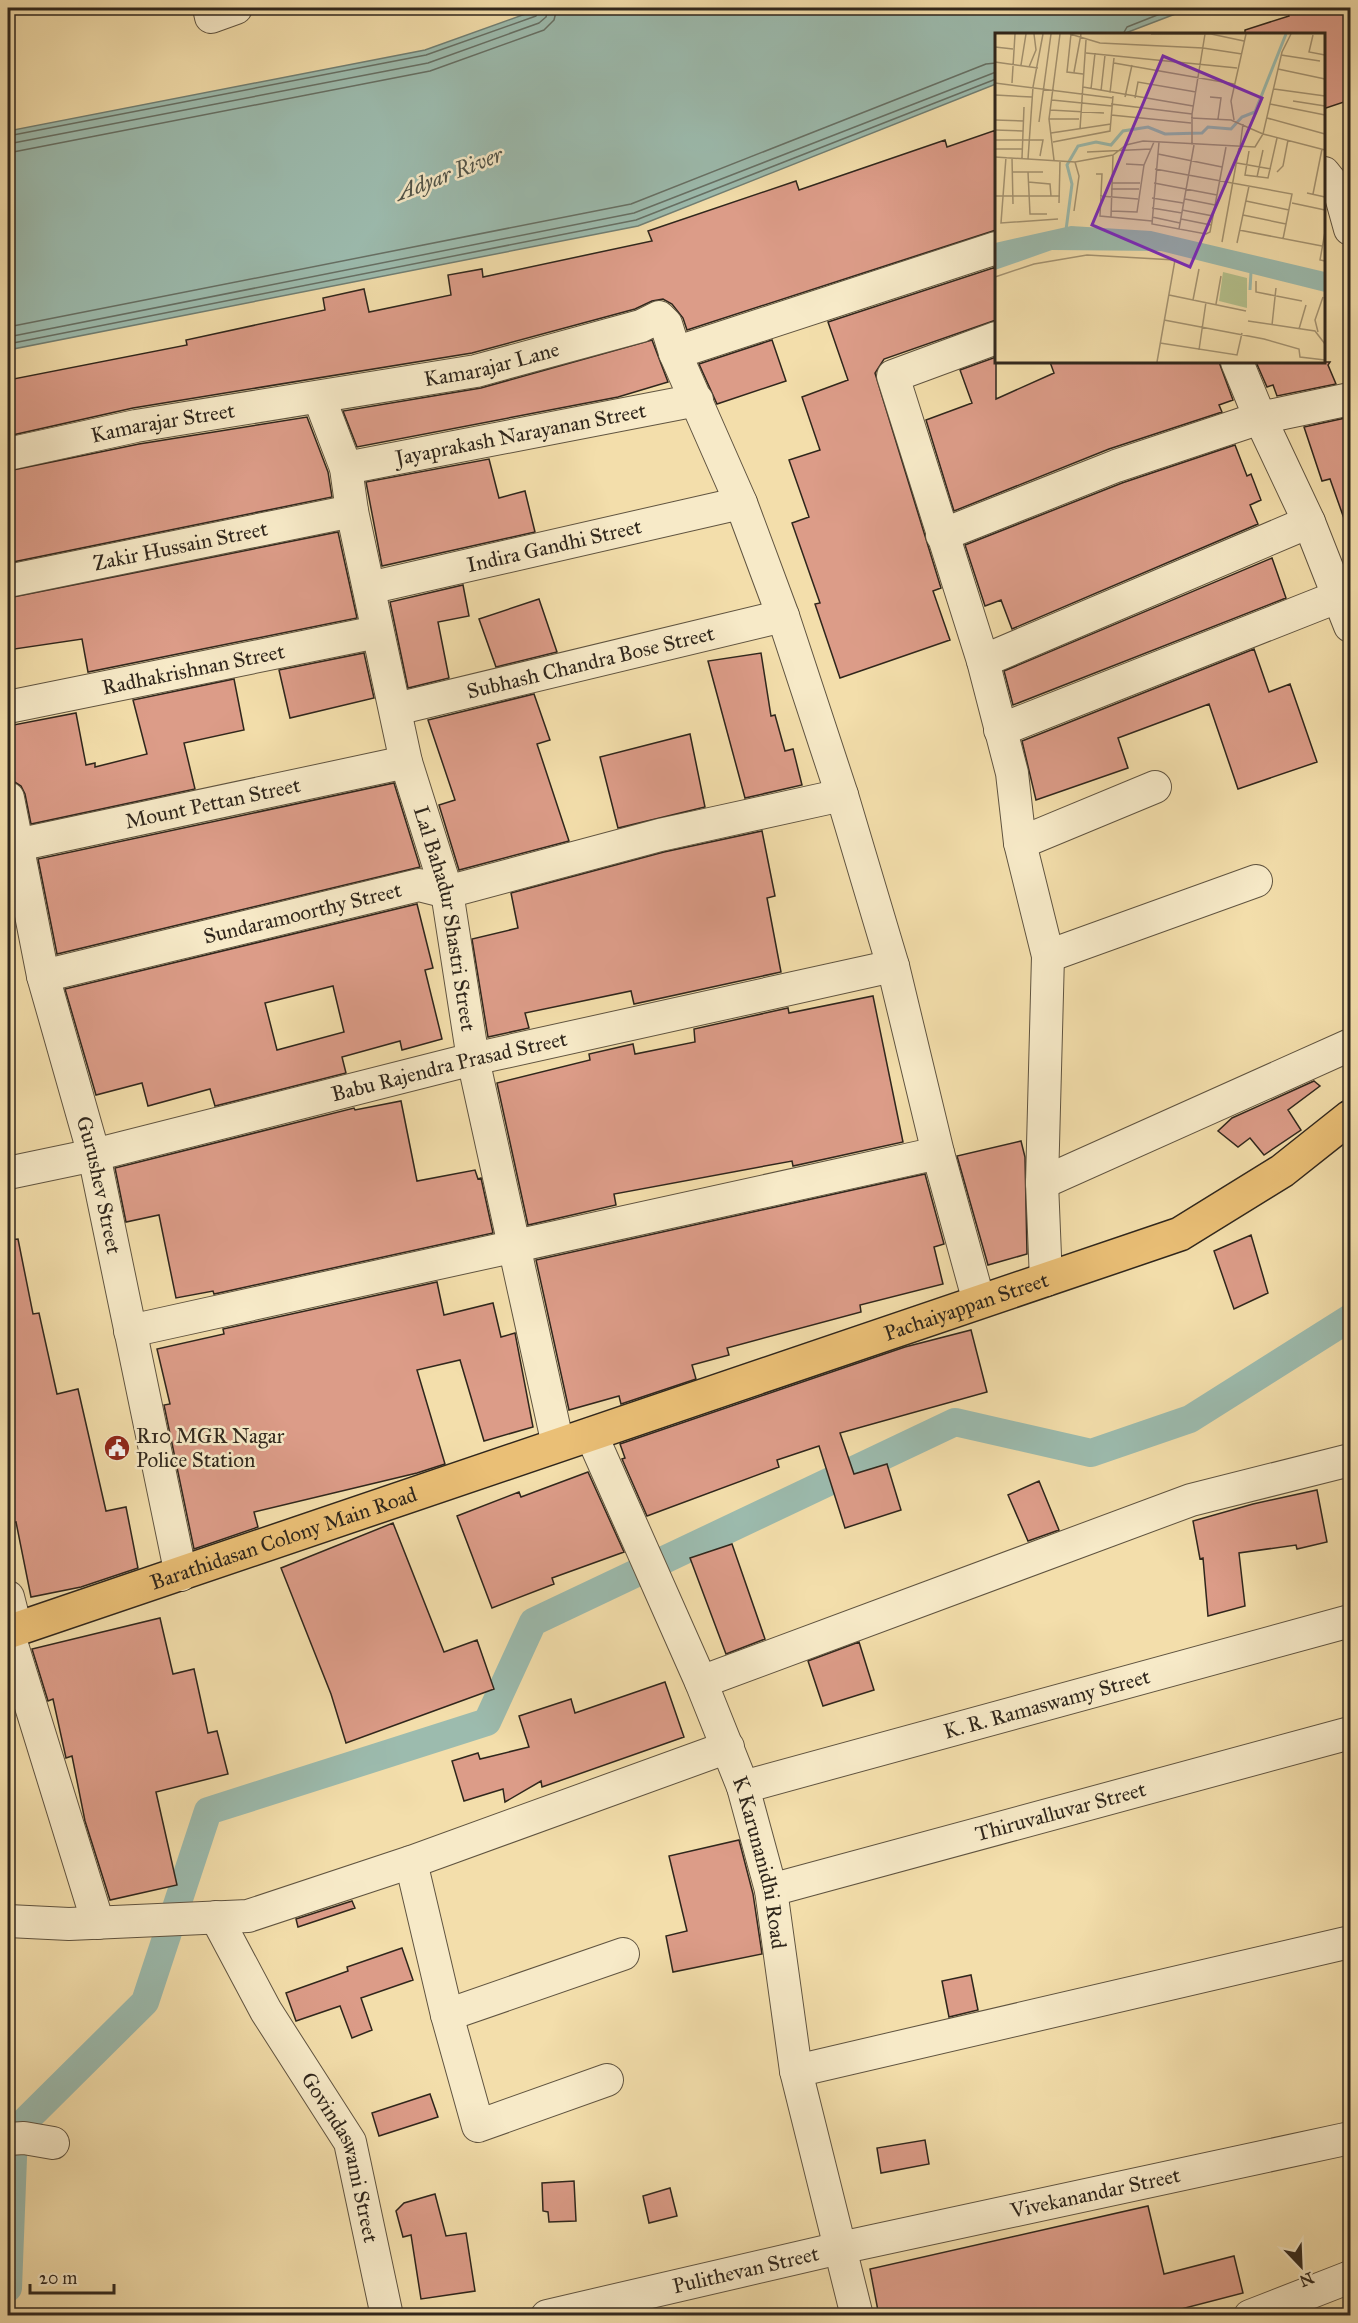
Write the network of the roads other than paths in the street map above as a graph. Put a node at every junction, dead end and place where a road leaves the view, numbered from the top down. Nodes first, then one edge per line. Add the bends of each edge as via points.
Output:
1 (209, 8) edge
2 (236, 8) edge
3 (1325, 175) edge
4 (1350, 229) edge
5 (995, 248) edge
6 (995, 338) edge
7 (675, 353) junction
8 (1237, 363) edge
9 (319, 397) junction
10 (1350, 399) edge
11 (697, 400) junction
12 (1260, 418) junction
13 (8, 454) edge
14 (346, 468) junction
15 (741, 503) junction
16 (352, 511) junction
17 (1309, 522) junction
18 (942, 535) junction
19 (8, 581) edge
20 (369, 588) junction
21 (1337, 597) junction
22 (783, 616) junction
23 (1350, 626) edge
24 (377, 632) junction
25 (983, 661) junction
26 (8, 707) edge
27 (396, 709) junction
28 (1000, 730) junction
29 (406, 762) junction
30 (1155, 787) dead end
31 (842, 795) junction
32 (8, 798) edge
33 (1020, 843) junction
34 (16, 845) junction
35 (1256, 881) dead end
36 (447, 892) junction
37 (1048, 956) junction
38 (893, 966) junction
39 (44, 976) junction
40 (1350, 1045) edge
41 (473, 1059) junction
42 (1350, 1117) edge
43 (938, 1154) junction
44 (94, 1155) junction
45 (8, 1173) edge
46 (1042, 1183) junction
47 (516, 1246) junction
48 (1046, 1280) junction
49 (979, 1302) junction
50 (130, 1331) junction
51 (591, 1434) junction
52 (558, 1445) junction
53 (1350, 1460) edge
54 (181, 1575) junction
55 (8, 1597) edge
56 (1350, 1621) edge
57 (10, 1631) edge
58 (701, 1682) junction
59 (1350, 1733) edge
60 (728, 1746) junction
61 (743, 1787) junction
62 (411, 1862) junction
63 (771, 1890) junction
64 (216, 1917) junction
65 (8, 1921) edge
66 (98, 1923) junction
67 (1350, 1942) edge
68 (623, 1954) dead end
69 (447, 2015) junction
70 (796, 2071) junction
71 (607, 2080) dead end
72 (1350, 2138) edge
73 (8, 2139) edge
74 (53, 2144) dead end
75 (840, 2248) junction
76 (1350, 2277) edge
77 (387, 2316) edge
78 (548, 2316) edge
79 (857, 2316) edge
80 (1250, 2316) edge

1 - 2 street via 212,17
3 - 4 street via 1340,193
5 - 7 street
6 - 18 street via 893,376
7 - 9 street, Kamarajar Lane via 666,324 659,317 641,326 476,371
7 - 11 street
8 - 12 street
9 - 13 street, Kamarajar Street via 136,426
9 - 14 street, Lal Bahadur Shastri Street
10 - 12 street
11 - 14 street, Jayaprakash Narayanan Street
11 - 15 street
12 - 17 street
12 - 18 street via 1116,466
14 - 16 street, Lal Bahadur Shastri Street
15 - 20 street, Indira Gandhi Street
15 - 22 street
16 - 19 street, Zakir Hussain Street
16 - 20 street, Lal Bahadur Shastri Street
17 - 21 street
17 - 25 street
18 - 25 street
20 - 24 street, Lal Bahadur Shastri Street
21 - 23 street
21 - 28 street
22 - 27 street, Subhash Chandra Bose Street
22 - 31 street
24 - 26 street, Radhakrishnan Street
24 - 27 street, Lal Bahadur Shastri Street
25 - 28 street
27 - 29 street, Lal Bahadur Shastri Street
28 - 33 street via 1012,773
29 - 34 street, Mount Pettan Street
29 - 36 street, Lal Bahadur Shastri Street
30 - 33 street
31 - 36 street, Sundaramoorthy Street via 660,835
31 - 38 street
32 - 34 street, Gurushev Street
33 - 37 street
34 - 39 street, Gurushev Street
35 - 37 street
36 - 39 street, Sundaramoorthy Street via 419,885
36 - 41 street, Lal Bahadur Shastri Street
37 - 46 street
38 - 41 street, Babu Rajendra Prasad Street
38 - 43 street
39 - 44 street, Gurushev Street
40 - 46 street
41 - 44 street, Babu Rajendra Prasad Street
41 - 47 street, Lal Bahadur Shastri Street
42 - 48 main road, Pachaiyappan Street via 1282,1171 1180,1234
43 - 47 street
43 - 49 street
44 - 45 street, Babu Rajendra Prasad Street
44 - 50 street, Gurushev Street
46 - 48 street
47 - 50 street
47 - 52 street, Lal Bahadur Shastri Street
48 - 49 main road, Pachaiyappan Street
49 - 51 main road, Pachaiyappan Street
50 - 54 street, Gurushev Street
51 - 52 main road, Pachaiyappan Street
51 - 58 street, K Karunanidhi Road
52 - 54 main road, Barathidasan Colony Main Road
53 - 58 street via 1191,1500
54 - 57 main road, Barathidasan Colony Main Road
55 - 57 street
56 - 61 street, K. R. Ramaswamy Street
57 - 66 street
58 - 60 street, K Karunanidhi Road
59 - 63 street, Thiruvalluvar Street
60 - 61 street, K Karunanidhi Road
60 - 62 street
61 - 63 street, K Karunanidhi Road
62 - 64 street via 248,1916
62 - 69 street
63 - 70 street, K Karunanidhi Road
64 - 66 street
64 - 77 street, Govindaswami Street via 266,2012 350,2142
65 - 66 street
67 - 70 street
68 - 69 street
69 - 71 street via 478,2126
70 - 75 street, K Karunanidhi Road
72 - 75 street, Vivekanandar Street
73 - 74 street
75 - 78 street, Pulithevan Street
75 - 79 street, K Karunanidhi Road
76 - 80 street

